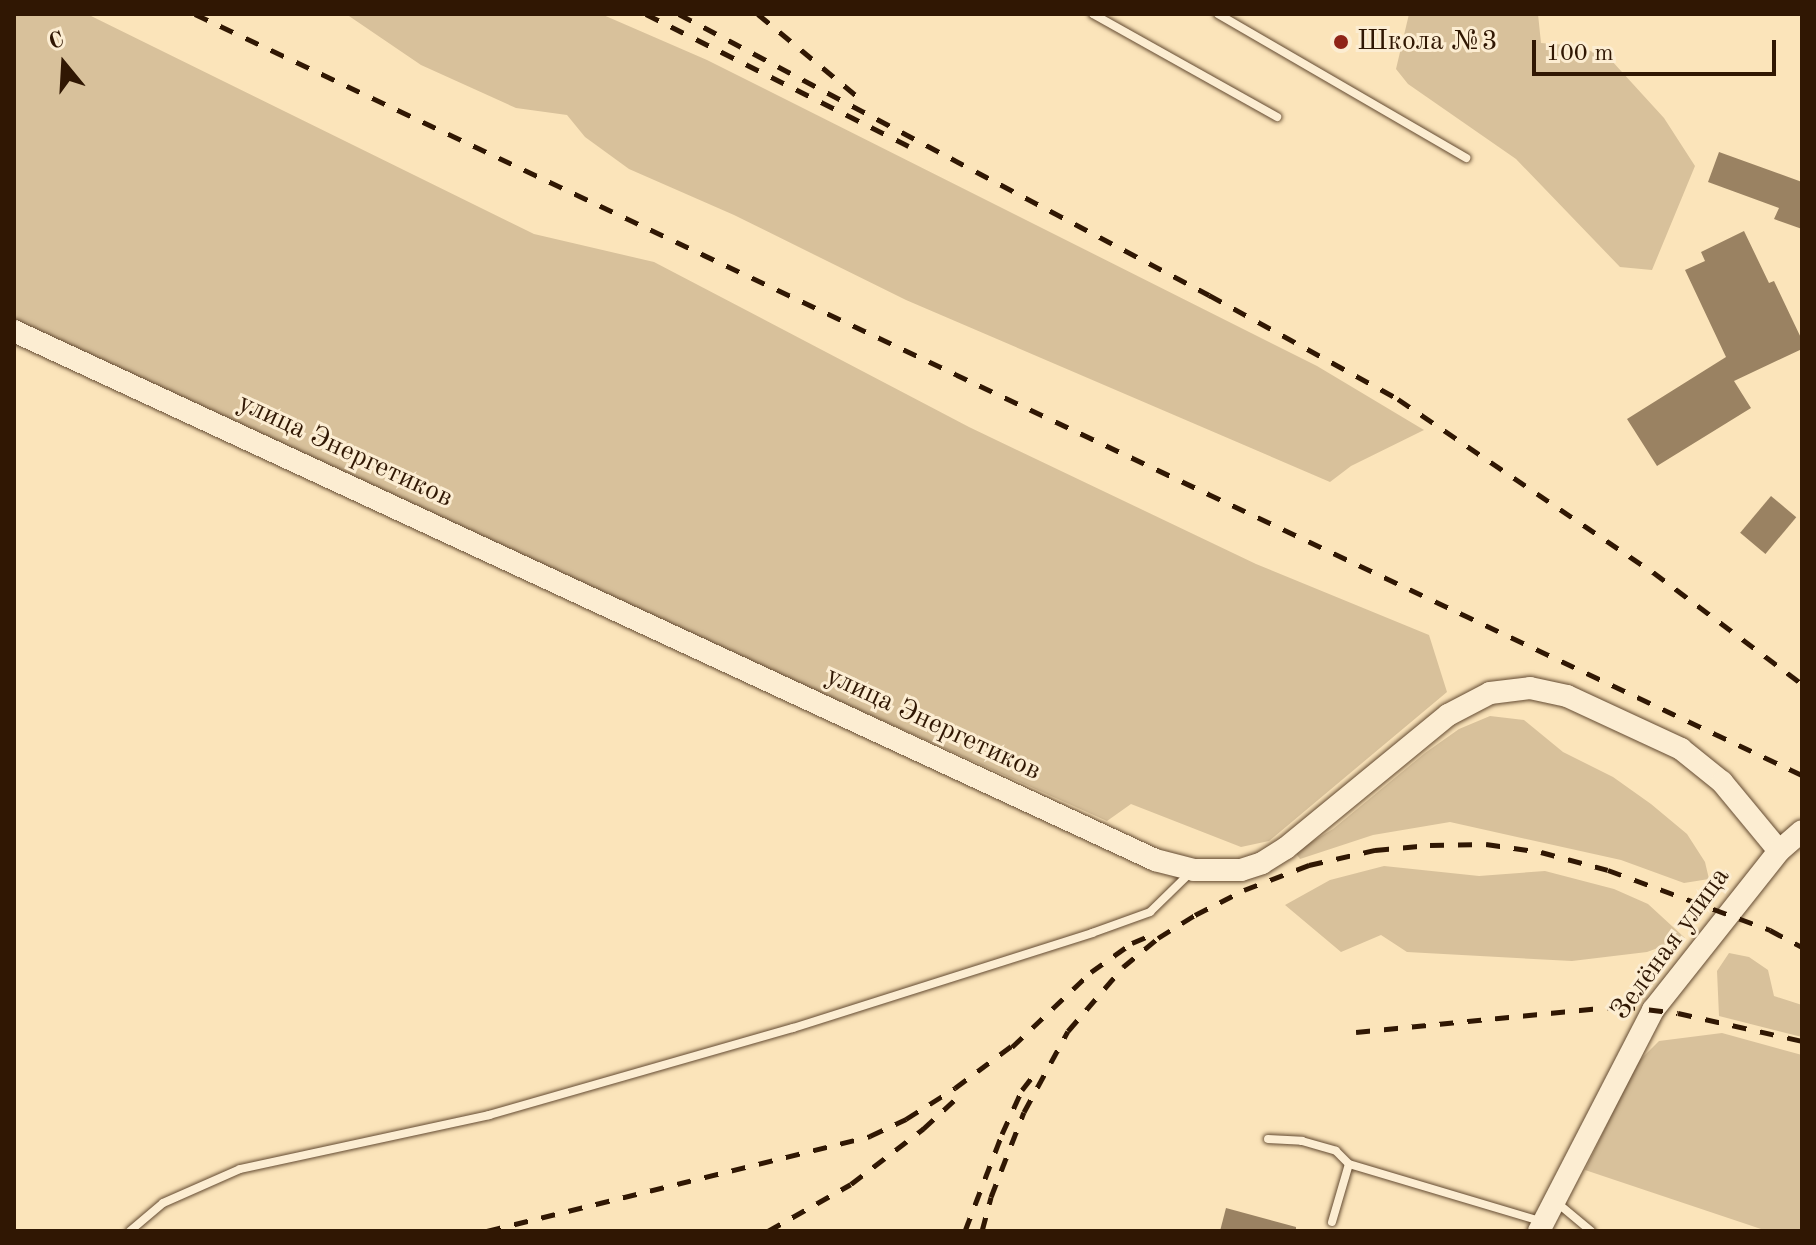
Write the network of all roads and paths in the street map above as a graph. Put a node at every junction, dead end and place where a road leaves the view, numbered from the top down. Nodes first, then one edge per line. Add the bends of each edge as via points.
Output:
1 (1093, 14) edge
2 (1218, 14) edge
3 (1277, 117) dead end
4 (1466, 158) dead end
5 (14, 331) edge
6 (1802, 831) edge
7 (1779, 851) junction
8 (1194, 870) junction
9 (1268, 1139) dead end
10 (1349, 1164) junction
11 (1554, 1201) junction
12 (1332, 1222) dead end
13 (1541, 1226) edge
14 (130, 1231) edge
15 (1591, 1231) edge

1 - 3 lane
2 - 4 lane
5 - 8 street, улица Энергетиков via 1121,845
6 - 7 street, Зелёная улица
7 - 8 street, улица Энергетиков via 1722,782 1681,749 1567,696 1530,688 1490,693 1448,715 1262,863 1241,870
7 - 11 street, Зелёная улица via 1653,1010
8 - 14 lane via 1150,912 1092,933 793,1028 489,1115 240,1169 163,1203
9 - 10 lane via 1336,1151
10 - 12 lane
10 - 13 lane
11 - 13 street, Зелёная улица
11 - 15 lane

